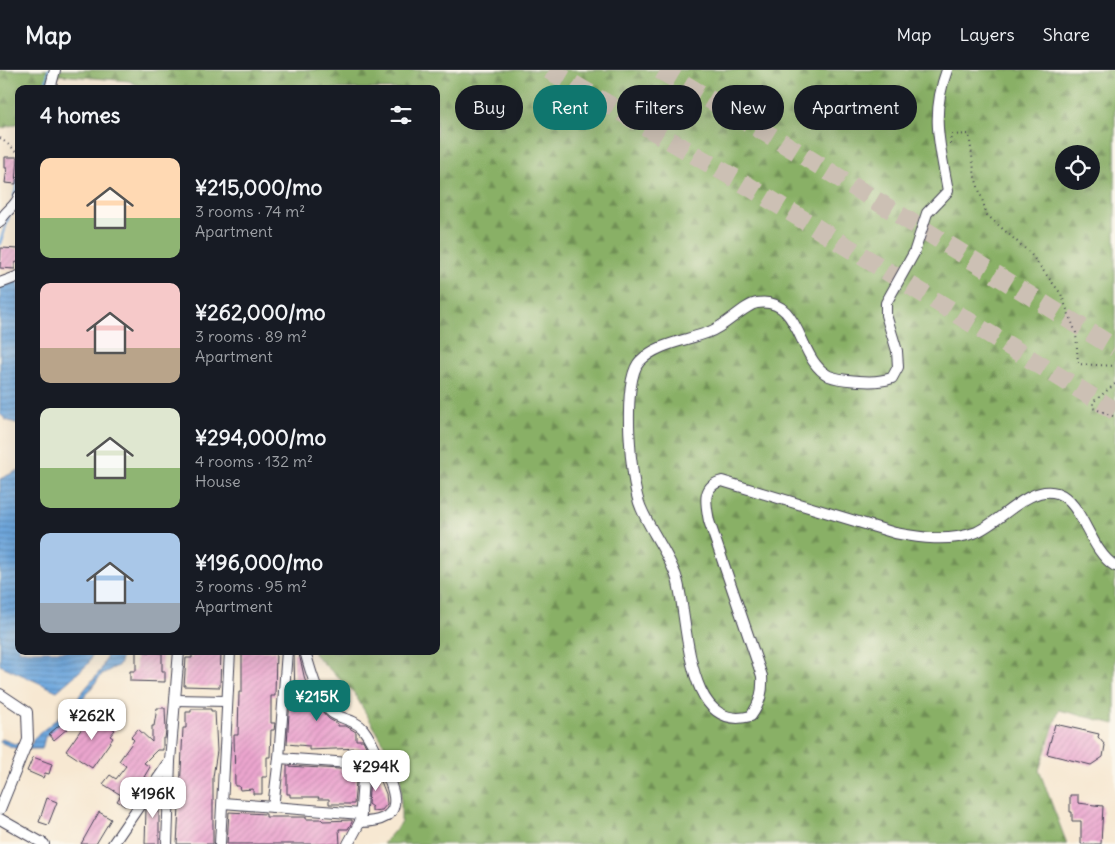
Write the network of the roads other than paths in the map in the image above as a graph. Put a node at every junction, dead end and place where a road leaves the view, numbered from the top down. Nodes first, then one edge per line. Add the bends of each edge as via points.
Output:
1 (55, 70) edge
2 (947, 70) edge
3 (51, 85) edge
4 (15, 203) edge
5 (1, 216) edge
6 (15, 277) edge
7 (0, 283) edge
8 (1115, 566) edge
9 (179, 655) edge
10 (230, 655) edge
11 (287, 655) edge
12 (306, 655) edge
13 (0, 694) edge
14 (176, 700) junction
15 (226, 701) junction
16 (279, 758) junction
17 (170, 761) junction
18 (222, 803) junction
19 (273, 807) junction
20 (0, 809) edge
21 (360, 818) junction
22 (0, 819) edge
23 (44, 844) edge
24 (113, 844) edge
25 (167, 844) edge
26 (220, 844) edge
27 (348, 844) edge

1 - 3 street
2 - 8 street via 938,93 936,114 948,191 927,212 914,253 886,303 886,315 897,351 898,367 892,378 881,382 840,380 828,375 817,364 783,308 770,303 756,303 711,332 651,352 633,372 630,388 634,490 677,579 695,679 714,710 727,717 740,719 751,716 759,705 763,691 762,676 709,521 705,500 714,482 722,481 895,534 922,538 959,537 975,532 1030,496 1042,492 1057,493 1078,514 1097,550
4 - 5 street
6 - 7 street
9 - 14 street
10 - 15 street
11 - 16 street
12 - 21 street via 313,679 330,711 362,728 394,787 394,808 388,817 377,822
13 - 20 street via 26,712 28,740
14 - 15 street
14 - 17 street
15 - 18 street
16 - 19 street
16 - 21 street via 364,764
17 - 24 street
17 - 25 street
18 - 19 street
18 - 26 street
19 - 21 street
21 - 27 street
22 - 23 street

